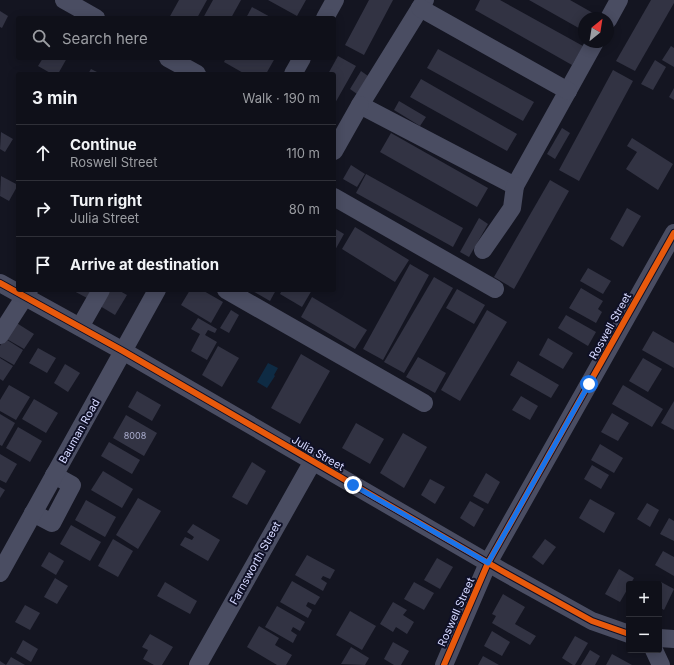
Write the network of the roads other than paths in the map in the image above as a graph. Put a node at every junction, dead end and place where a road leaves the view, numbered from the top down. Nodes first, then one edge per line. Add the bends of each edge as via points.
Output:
1 (64, 0) edge
2 (335, 0) edge
3 (619, 0) edge
4 (423, 4) edge
5 (612, 12) edge
6 (92, 16) edge
7 (326, 16) edge
8 (593, 48) edge
9 (172, 60) edge
10 (301, 60) edge
11 (193, 72) edge
12 (294, 72) edge
13 (568, 91) junction
14 (360, 105) junction
15 (336, 147) edge
16 (515, 186) junction
17 (336, 198) edge
18 (674, 232) edge
19 (483, 250) dead end
20 (0, 283) edge
21 (16, 289) edge
22 (496, 289) dead end
23 (100, 292) edge
24 (156, 292) edge
25 (230, 292) edge
26 (27, 293) edge
27 (80, 327) junction
28 (0, 335) edge
29 (123, 351) junction
30 (424, 403) dead end
31 (313, 461) junction
32 (488, 563) junction
33 (0, 573) edge
34 (626, 633) edge
35 (662, 638) edge
36 (674, 639) edge
37 (655, 653) edge
38 (674, 658) edge
39 (198, 665) edge
40 (444, 665) edge
41 (661, 665) edge
42 (670, 665) edge

1 - 6 street
2 - 7 street
3 - 5 street
4 - 13 street
4 - 14 street
8 - 13 street
9 - 11 street
10 - 12 street
13 - 16 street
14 - 15 street
14 - 16 street
16 - 19 street via 512,208
17 - 22 street
18 - 32 street, Roswell Street
20 - 21 street, Julia Street
23 - 27 street
24 - 29 street, Bauman Road
25 - 30 street
26 - 27 street, Julia Street
26 - 28 street
27 - 29 street, Julia Street
29 - 31 street, Julia Street
29 - 33 street, Bauman Road
31 - 32 street, Julia Street
31 - 39 street, Farnsworth Street
32 - 34 street, Julia Street via 592,621
32 - 40 street, Roswell Street
35 - 36 street
37 - 41 street
38 - 42 street

